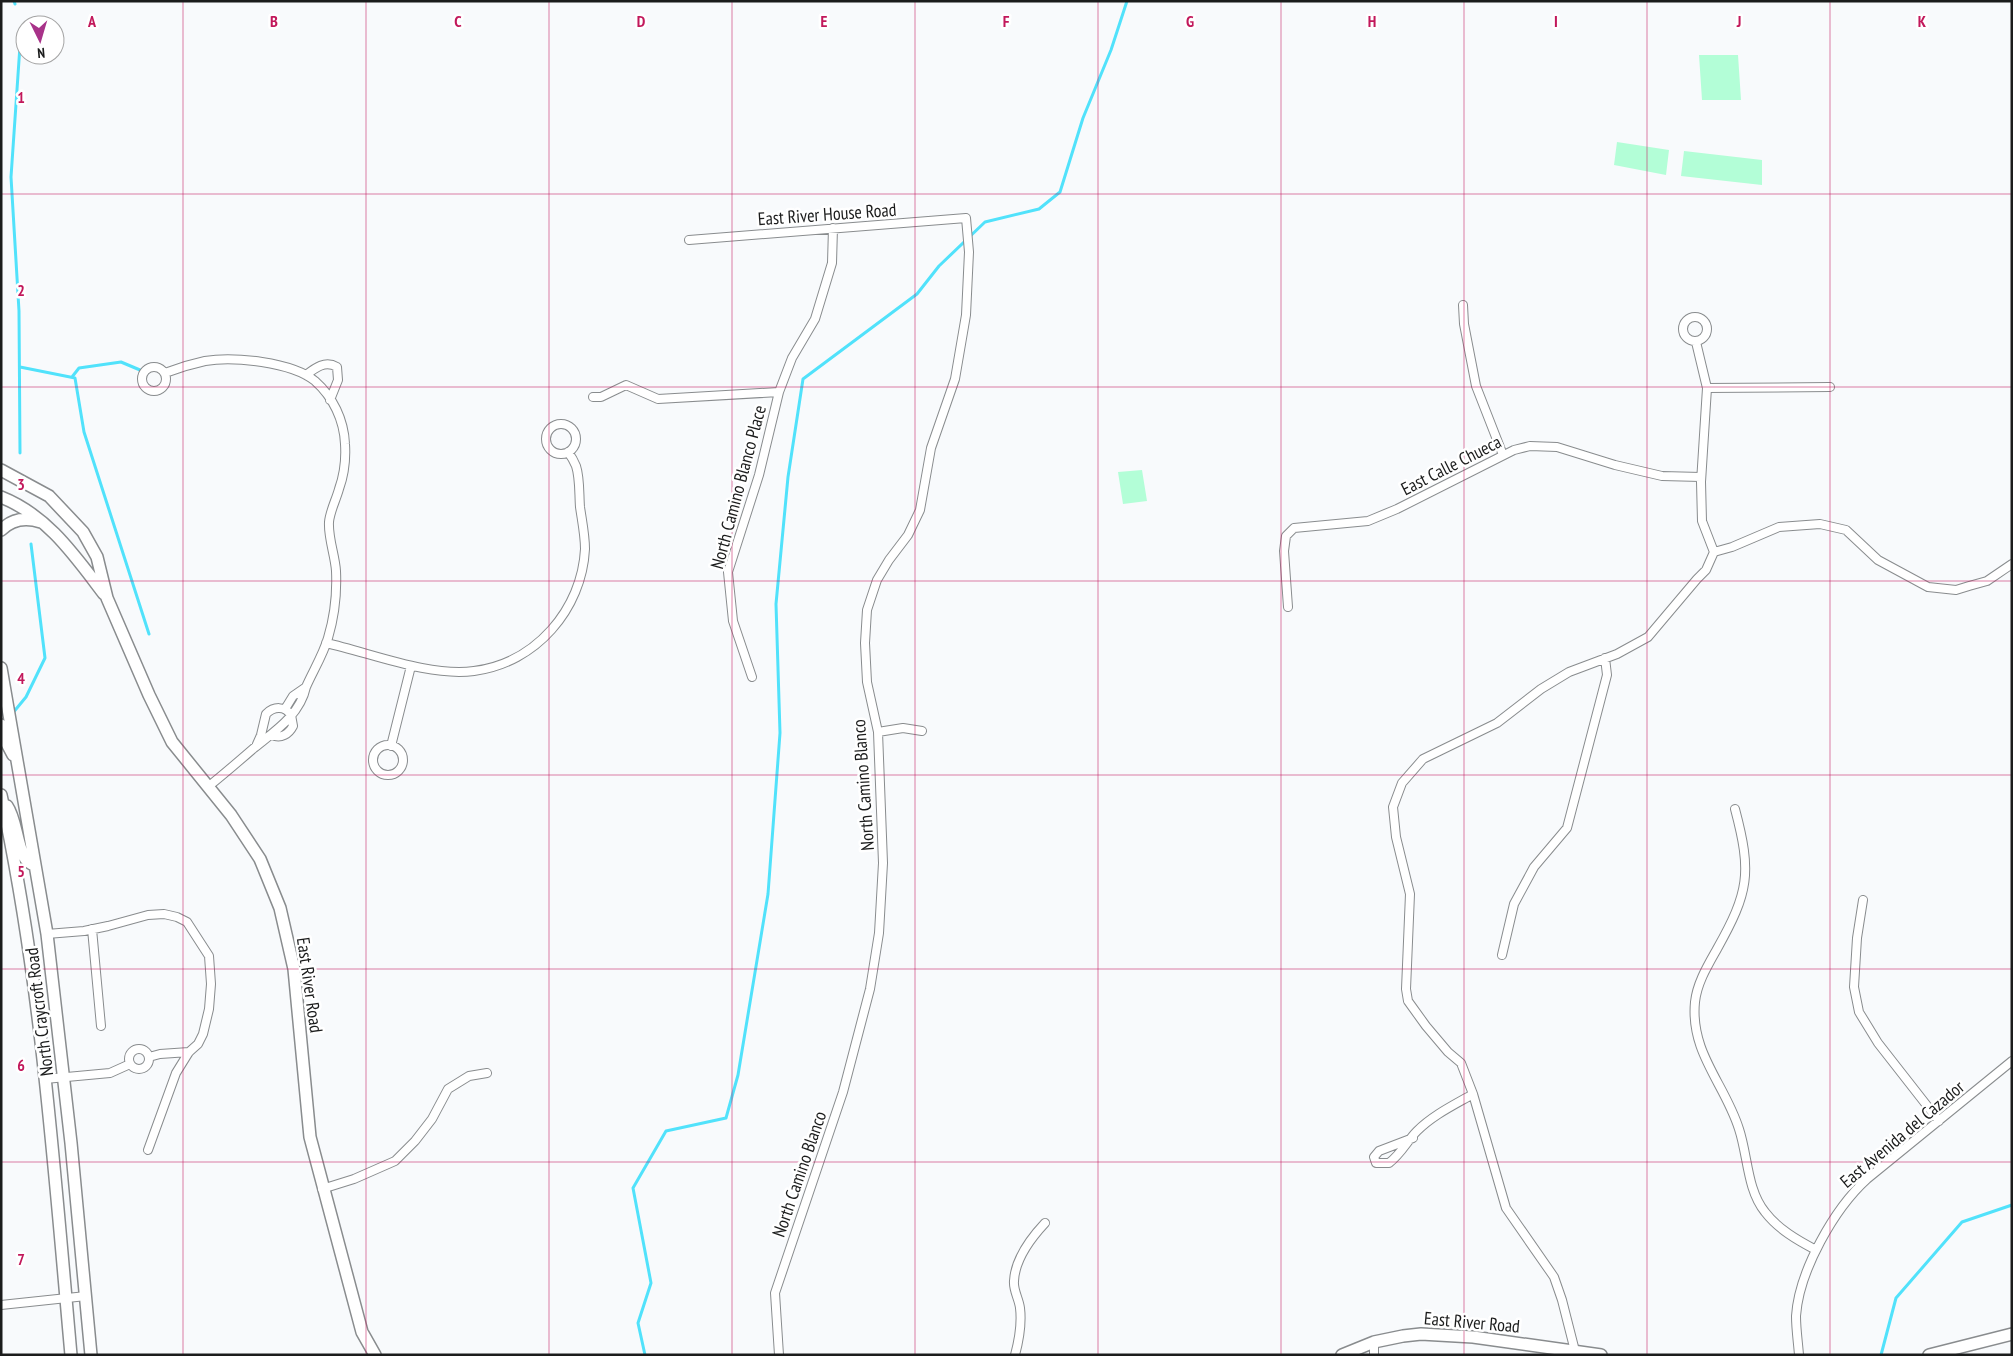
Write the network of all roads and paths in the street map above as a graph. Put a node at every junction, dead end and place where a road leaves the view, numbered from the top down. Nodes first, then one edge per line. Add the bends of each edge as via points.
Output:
1 (966, 218) joint
2 (833, 228) junction
3 (690, 240) dead end
4 (1464, 305) dead end
5 (1696, 342) dead end
6 (165, 373) dead end
7 (306, 375) junction
8 (1830, 387) dead end
9 (1707, 388) junction
10 (779, 392) junction
11 (593, 397) dead end
12 (330, 400) junction
13 (568, 452) dead end
14 (1502, 455) junction
15 (1, 470) edge
16 (1701, 477) junction
17 (1, 497) edge
18 (45, 523) junction
19 (1, 530) edge
20 (1714, 552) junction
21 (2012, 564) edge
22 (107, 598) junction
23 (1288, 607) dead end
24 (326, 643) junction
25 (1605, 658) junction
26 (410, 666) junction
27 (1, 668) edge
28 (752, 677) dead end
29 (306, 687) junction
30 (285, 709) junction
31 (292, 715) junction
32 (7, 728) edge
33 (922, 731) dead end
34 (878, 732) junction
35 (256, 746) junction
36 (391, 746) dead end
37 (17, 760) junction
38 (209, 786) junction
39 (2, 797) edge
40 (1735, 809) dead end
41 (35, 865) junction
42 (1863, 900) dead end
43 (92, 929) junction
44 (47, 934) junction
45 (1502, 955) dead end
46 (101, 1026) dead end
47 (190, 1052) junction
48 (149, 1057) junction
49 (2012, 1061) edge
50 (130, 1064) junction
51 (488, 1073) dead end
52 (64, 1078) junction
53 (45, 1079) junction
54 (1473, 1094) junction
55 (1939, 1121) junction
56 (1412, 1138) junction
57 (148, 1150) dead end
58 (322, 1189) junction
59 (1045, 1223) dead end
60 (1816, 1250) junction
61 (86, 1296) junction
62 (66, 1298) junction
63 (1, 1305) edge
64 (2012, 1334) edge
65 (1374, 1342) junction
66 (1575, 1351) junction
67 (1944, 1354) edge
68 (71, 1355) edge
69 (91, 1355) edge
70 (375, 1355) edge
71 (779, 1355) edge
72 (1015, 1355) edge
73 (1342, 1355) edge
74 (1374, 1355) edge
75 (1601, 1355) edge
76 (1800, 1355) edge
77 (1929, 1355) edge

1 - 2 street, East River House Road
1 - 34 street, North Camino Blanco via 969,252 966,315 955,379 931,448 920,510 908,535 877,580 867,610 868,682
2 - 3 street, East River House Road
2 - 10 street, North Camino Blanco Place via 832,263 815,319 792,358
4 - 14 street via 1464,324 1476,386
5 - 9 street
6 - 7 street via 206,361 238,359 265,362
7 - 12 street
7 - 12 street via 319,366 332,364 337,368 338,380
8 - 9 street
9 - 16 street
10 - 11 street, North Camino Blanco Place via 658,399 626,385 601,397
10 - 28 street, North Camino Blanco Place via 759,475 728,572 733,621
12 - 24 street via 343,426 345,461 329,522 336,584
13 - 26 street via 576,465 585,547 578,584 556,626 534,647 495,666 455,672
14 - 16 street, East Calle Chueca via 1530,446 1557,447 1662,476
14 - 23 street, East Calle Chueca via 1368,521 1294,528 1286,536 1284,551
15 - 22 street, East River Road via 49,496 83,532 97,557
16 - 20 street via 1702,521
17 - 18 street, East River Road via 20,505
18 - 19 street via 17,520
18 - 22 street, East River Road
20 - 21 street via 1779,527 1820,524 1846,530 1878,560 1928,587 1956,590 1987,581
20 - 25 street via 1706,570 1648,637
22 - 38 street, East River Road via 172,742
24 - 26 street
24 - 29 street
25 - 45 street via 1607,675 1567,828 1534,867 1514,904
25 - 54 street via 1569,672 1540,689 1497,723 1423,759 1402,783 1394,808 1396,837 1410,894 1408,1001 1442,1045 1461,1063
26 - 36 street
27 - 32 street, North Craycroft Road via 7,696
29 - 30 street via 293,696
29 - 31 street via 304,697
30 - 31 street
30 - 35 street via 276,708 266,714
31 - 35 street via 293,726 289,732 281,737 272,735
32 - 37 street, North Craycroft Road
32 - 37 street via 5,740
33 - 34 street via 903,728
34 - 71 street, North Camino Blanco via 883,863 878,940 870,990 843,1092 775,1293
35 - 38 street
37 - 41 street, North Craycroft Road
38 - 58 street, East River Road via 260,859 280,908 294,969 310,1137
39 - 41 street via 16,823 22,854 27,862
39 - 53 street, North Craycroft Road via 36,990
40 - 60 street via 1747,867 1744,893 1735,917 1704,972 1695,1000 1695,1026 1704,1058 1738,1127 1754,1192 1763,1211 1794,1238
41 - 44 street, North Craycroft Road
42 - 55 street via 1854,987 1859,1012 1878,1043
43 - 44 street
43 - 46 street
43 - 47 street via 148,915 164,914 187,922 209,956 211,984 203,1034
44 - 52 street, North Craycroft Road
47 - 48 street
47 - 57 street via 176,1073
48 - 50 street via 147,1065 141,1069
48 - 50 street via 145,1050 135,1049 128,1056
49 - 55 street, East Avenida del Cazador
50 - 52 street via 110,1073
51 - 58 street via 469,1076 448,1089 432,1119 395,1162
52 - 53 street
52 - 61 street, North Craycroft Road
53 - 62 street, North Craycroft Road
54 - 56 street via 1436,1115
54 - 66 street via 1506,1208 1554,1277
55 - 60 street, East Avenida del Cazador via 1852,1193
56 - 56 street via 1389,1163 1376,1163 1374,1157 1379,1151
58 - 70 street, East River Road via 362,1332
59 - 72 street via 1034,1234 1018,1263 1014,1282 1020,1308 1019,1339
60 - 76 street, East Avenida del Cazador via 1799,1299 1796,1327
61 - 62 street
61 - 69 street, North Craycroft Road
62 - 63 street
62 - 68 street, North Craycroft Road
64 - 67 street
65 - 66 street, East River Road via 1422,1334 1473,1337
65 - 73 street, East River Road
65 - 74 street
66 - 75 street, East River Road
67 - 77 street

